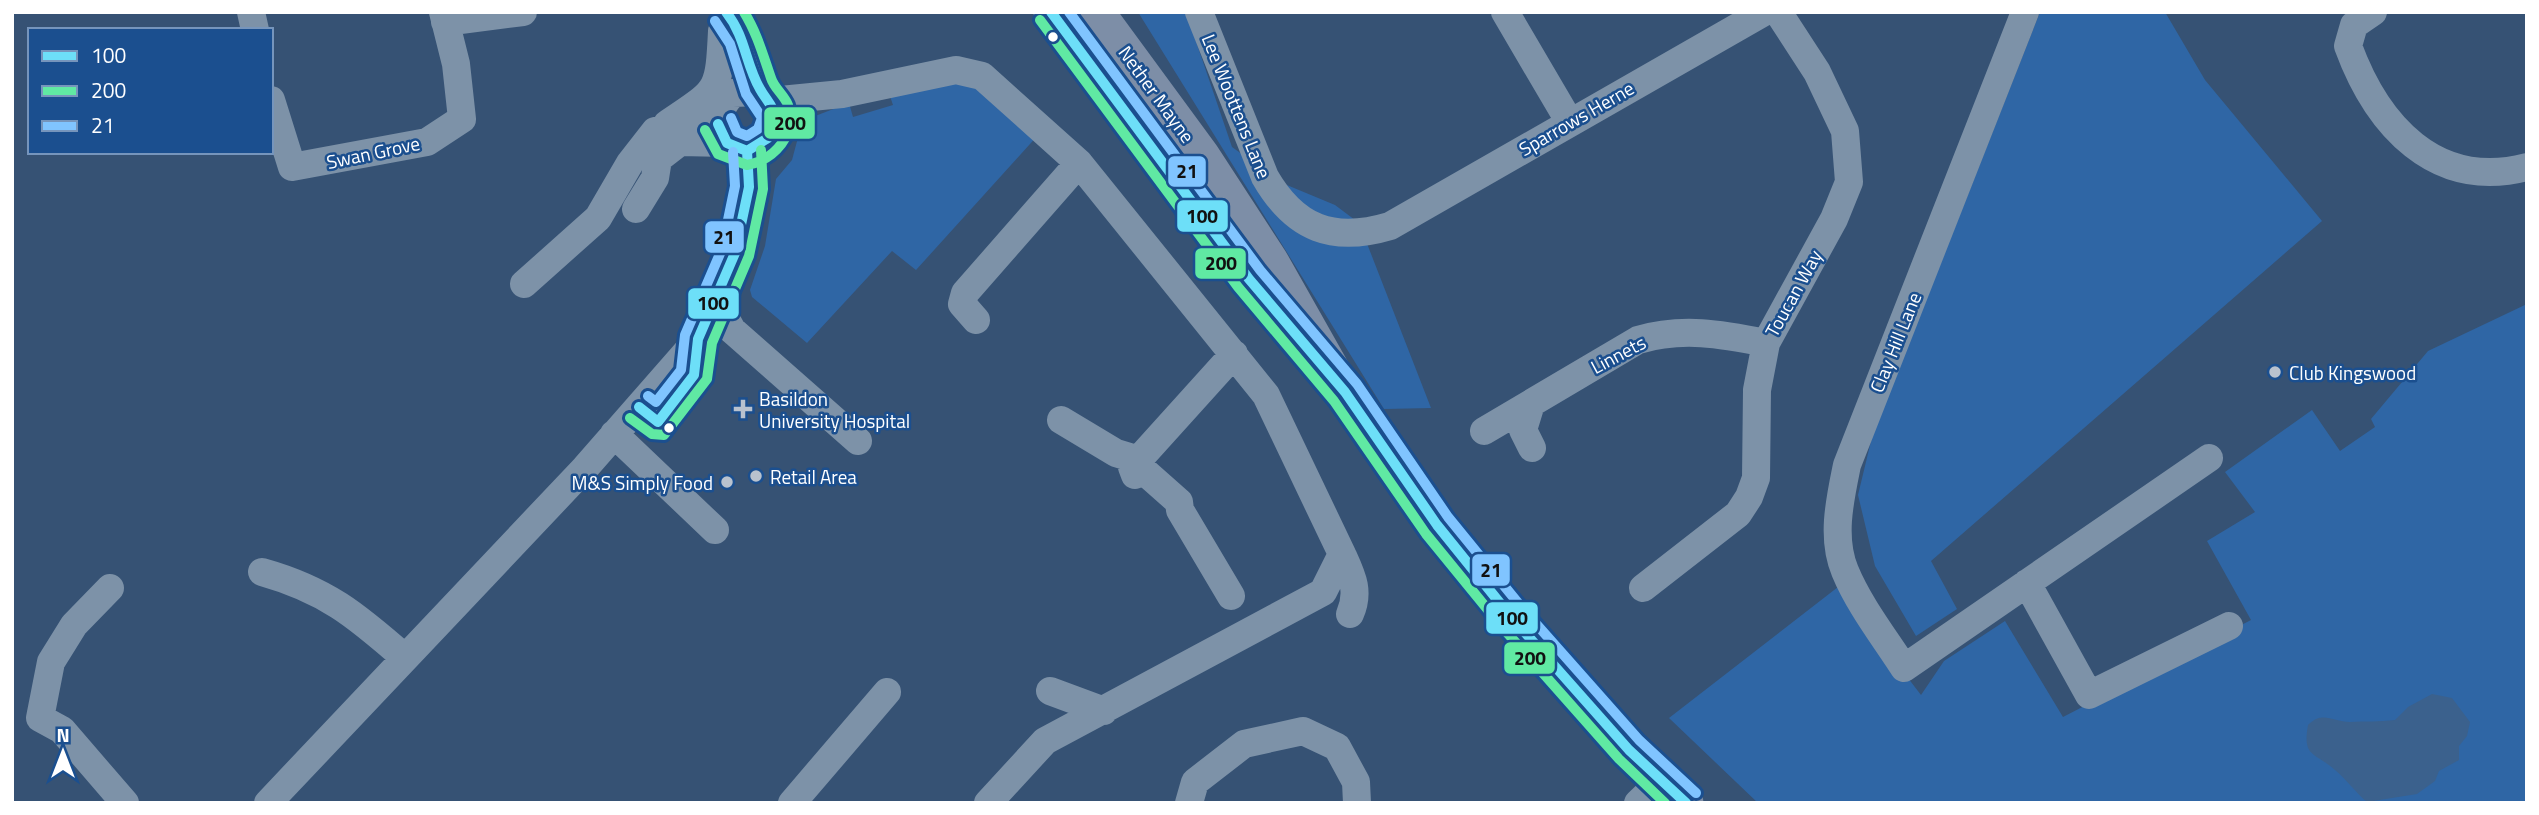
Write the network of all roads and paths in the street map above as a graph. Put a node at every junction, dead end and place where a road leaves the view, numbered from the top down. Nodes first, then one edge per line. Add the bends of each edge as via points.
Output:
1 (523, 12) edge
2 (1051, 12) edge
3 (1097, 12) edge
4 (1199, 12) edge
5 (1505, 12) edge
6 (1764, 12) edge
7 (1778, 12) edge
8 (2025, 12) edge
9 (2373, 12) edge
10 (444, 17) edge
11 (724, 19) edge
12 (842, 94) junction
13 (754, 95) junction
14 (273, 106) edge
15 (1569, 121) junction
16 (655, 131) junction
17 (772, 135) junction
18 (731, 138) junction
19 (1079, 163) junction
20 (2527, 167) edge
21 (636, 209) dead end
22 (1390, 226) joint
23 (524, 284) dead end
24 (715, 299) junction
25 (976, 320) dead end
26 (1766, 343) junction
27 (1234, 354) junction
28 (1346, 392) junction
29 (1531, 404) junction
30 (1061, 420) dead end
31 (1484, 431) dead end
32 (614, 435) junction
33 (858, 441) dead end
34 (1532, 448) dead end
35 (2208, 458) dead end
36 (1139, 460) junction
37 (715, 530) dead end
38 (1342, 554) junction
39 (262, 572) dead end
40 (2027, 583) junction
41 (110, 588) dead end
42 (1643, 588) dead end
43 (1231, 596) dead end
44 (1350, 614) dead end
45 (2229, 626) dead end
46 (405, 658) junction
47 (1049, 691) dead end
48 (887, 692) dead end
49 (1104, 711) junction
50 (1662, 795) edge
51 (125, 803) edge
52 (268, 803) edge
53 (792, 803) edge
54 (988, 803) edge
55 (1189, 803) edge
56 (1357, 803) edge

1 - 10 street, Swan Grove
2 - 28 main road, Nether Mayne via 1249,278
3 - 28 main road, Nether Mayne via 1202,155 1264,250
4 - 22 street, Lee Woottens Lane via 1265,177 1290,212 1328,232 1369,233
5 - 15 street
6 - 15 street, Sparrows Herne
7 - 26 street, Toucan Way via 1817,72 1846,131 1849,182 1834,219
8 - 40 street, Clay Hill Lane via 1847,465 1838,536 1844,570 1904,668
9 - 20 street via 2354,25 2348,46 2383,116 2399,134 2424,153 2456,168 2507,171
10 - 14 street, Swan Grove via 456,64 462,119 427,142 292,167
11 - 13 street
11 - 16 street via 720,79 707,97
12 - 13 street
12 - 17 street
12 - 19 street via 956,70 982,76
13 - 17 street via 776,119
13 - 18 street via 720,110
15 - 22 street, Sparrows Herne
16 - 18 street
16 - 23 street via 598,218
17 - 18 street via 761,147
18 - 21 street via 680,142 658,159 654,178
18 - 24 street via 749,187 735,253
19 - 25 street via 965,293 962,304
19 - 27 street
24 - 32 street via 698,339
24 - 33 street via 732,330
26 - 29 street, Linnets via 1712,332 1660,334 1610,356
26 - 42 street, Toucan Way via 1757,390 1756,478 1749,497 1738,514
27 - 36 street
27 - 38 street via 1266,395
28 - 50 main road, Nether Mayne via 1437,525
29 - 31 street, Linnets
29 - 34 street via 1522,430
30 - 36 street via 1116,453
32 - 37 street
32 - 46 street
35 - 40 street
36 - 43 street via 1144,471 1179,502
38 - 44 street via 1355,584 1356,600
38 - 49 street via 1323,592
39 - 46 street via 298,582 347,609
40 - 45 street via 2089,695
41 - 51 street via 74,625 51,662 40,718 62,730
46 - 52 street
47 - 49 street
48 - 53 street
49 - 54 street via 1045,741
55 - 56 street via 1195,782 1244,744 1303,732 1337,747 1356,782

